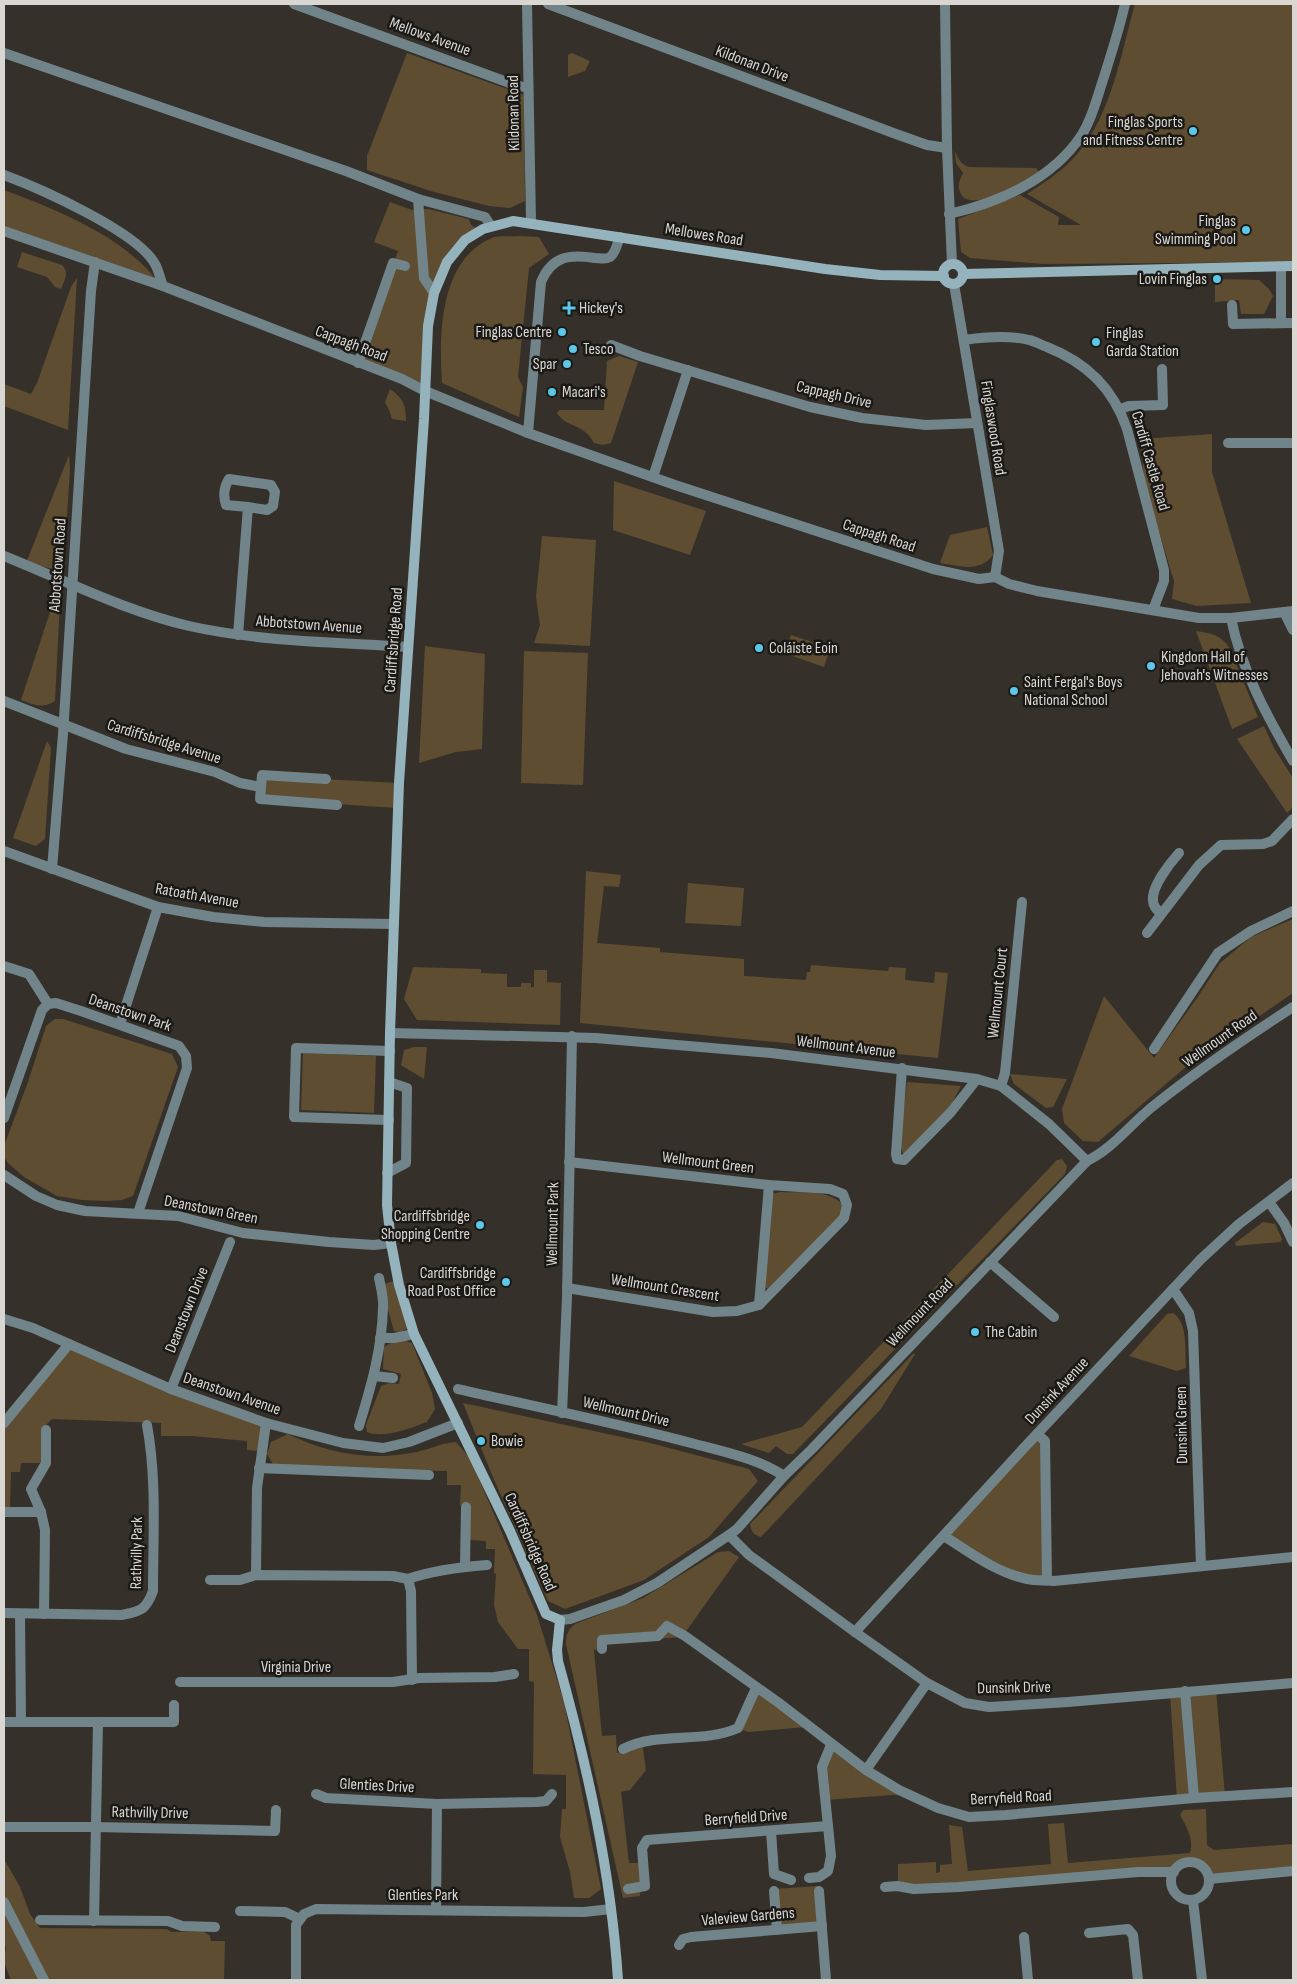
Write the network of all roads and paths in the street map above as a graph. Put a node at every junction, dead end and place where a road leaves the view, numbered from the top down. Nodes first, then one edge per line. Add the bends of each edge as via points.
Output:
1 (294, 4) edge
2 (527, 4) edge
3 (548, 4) edge
4 (945, 4) edge
5 (1125, 4) edge
6 (4, 53) edge
7 (528, 88) junction
8 (947, 148) junction
9 (4, 175) edge
10 (418, 199) junction
11 (949, 214) junction
12 (531, 222) junction
13 (491, 226) junction
14 (4, 231) edge
15 (620, 237) junction
16 (465, 240) joint
17 (96, 262) junction
18 (952, 264) junction
19 (404, 266) dead end
20 (1293, 266) edge
21 (1281, 267) junction
22 (963, 274) junction
23 (944, 276) junction
24 (954, 284) junction
25 (163, 286) junction
26 (434, 293) junction
27 (1232, 305) dead end
28 (1281, 323) junction
29 (1293, 323) edge
30 (964, 340) junction
31 (611, 345) dead end
32 (358, 362) junction
33 (1162, 369) dead end
34 (688, 370) junction
35 (425, 391) junction
36 (1120, 408) junction
37 (977, 423) junction
38 (528, 432) junction
39 (1228, 443) dead end
40 (1293, 443) edge
41 (653, 477) junction
42 (248, 508) junction
43 (4, 556) edge
44 (995, 578) junction
45 (72, 583) junction
46 (1153, 610) junction
47 (1289, 612) edge
48 (1231, 618) junction
49 (1293, 630) edge
50 (238, 635) junction
51 (408, 647) junction
52 (4, 701) edge
53 (62, 723) junction
54 (1293, 761) edge
55 (326, 779) dead end
56 (261, 786) junction
57 (336, 804) dead end
58 (1293, 819) edge
59 (4, 851) edge
60 (1179, 853) dead end
61 (52, 869) junction
62 (1022, 902) dead end
63 (158, 907) junction
64 (1293, 911) edge
65 (1161, 914) junction
66 (394, 924) junction
67 (1147, 933) dead end
68 (4, 966) edge
69 (48, 1004) junction
70 (1293, 1007) edge
71 (120, 1024) junction
72 (390, 1033) junction
73 (572, 1036) junction
74 (1154, 1049) dead end
75 (390, 1051) junction
76 (902, 1068) junction
77 (977, 1079) junction
78 (389, 1082) junction
79 (1000, 1086) junction
80 (4, 1118) edge
81 (389, 1120) junction
82 (1087, 1161) junction
83 (569, 1162) junction
84 (387, 1174) junction
85 (4, 1175) edge
86 (1293, 1183) edge
87 (769, 1185) junction
88 (1269, 1202) junction
89 (138, 1213) junction
90 (230, 1242) dead end
91 (1293, 1242) edge
92 (391, 1244) junction
93 (990, 1262) junction
94 (379, 1278) dead end
95 (567, 1288) junction
96 (1173, 1290) junction
97 (759, 1305) junction
98 (1054, 1317) dead end
99 (4, 1319) edge
100 (414, 1334) junction
101 (380, 1338) junction
102 (68, 1344) junction
103 (374, 1376) junction
104 (393, 1378) dead end
105 (171, 1389) junction
106 (458, 1389) dead end
107 (562, 1413) junction
108 (4, 1423) edge
109 (266, 1423) junction
110 (458, 1423) junction
111 (147, 1425) dead end
112 (359, 1426) dead end
113 (46, 1430) dead end
114 (1037, 1434) junction
115 (259, 1468) junction
116 (429, 1474) dead end
117 (784, 1476) junction
118 (466, 1508) dead end
119 (4, 1512) edge
120 (41, 1512) junction
121 (729, 1535) junction
122 (944, 1536) junction
123 (1293, 1557) edge
124 (487, 1565) dead end
125 (465, 1566) junction
126 (1201, 1566) junction
127 (256, 1575) junction
128 (408, 1579) junction
129 (210, 1580) dead end
130 (1047, 1580) junction
131 (4, 1613) edge
132 (20, 1614) junction
133 (44, 1614) junction
134 (560, 1620) junction
135 (855, 1632) junction
136 (602, 1649) dead end
137 (514, 1674) dead end
138 (412, 1680) junction
139 (180, 1682) dead end
140 (927, 1683) junction
141 (1293, 1683) edge
142 (756, 1688) junction
143 (1185, 1691) junction
144 (174, 1705) dead end
145 (4, 1722) edge
146 (21, 1722) junction
147 (98, 1723) junction
148 (831, 1744) junction
149 (623, 1749) dead end
150 (866, 1770) junction
151 (1293, 1792) edge
152 (316, 1794) dead end
153 (552, 1794) dead end
154 (1194, 1798) junction
155 (437, 1804) junction
156 (276, 1810) dead end
157 (828, 1826) junction
158 (4, 1827) edge
159 (96, 1827) junction
160 (771, 1831) junction
161 (1293, 1871) edge
162 (1174, 1872) junction
163 (809, 1878) dead end
164 (1209, 1879) junction
165 (791, 1880) dead end
166 (885, 1887) dead end
167 (628, 1889) dead end
168 (774, 1891) dead end
169 (818, 1891) dead end
170 (1193, 1900) junction
171 (4, 1902) edge
172 (611, 1909) junction
173 (436, 1910) junction
174 (240, 1911) dead end
175 (300, 1919) junction
176 (40, 1920) dead end
177 (94, 1921) junction
178 (822, 1926) junction
179 (215, 1927) dead end
180 (777, 1930) junction
181 (1089, 1933) dead end
182 (1024, 1937) dead end
183 (679, 1945) dead end
184 (44, 1980) edge
185 (296, 1980) edge
186 (618, 1980) edge
187 (826, 1980) edge
188 (1028, 1980) edge
189 (1138, 1980) edge
190 (1202, 1980) edge

1 - 7 street, Mellows Avenue
2 - 7 street, Kildonan Road
3 - 8 street, Kildonan Drive via 896,134
4 - 8 street
5 - 11 street via 1098,97 1077,143 1054,166 1019,190
6 - 10 street
7 - 12 street, Kildonan Road
8 - 11 street
9 - 25 street via 105,222 138,245 155,263
10 - 13 street via 485,217
10 - 26 street via 424,278
11 - 18 street
12 - 13 main road, Mellowes Road via 513,221
12 - 15 main road, Mellowes Road
13 - 16 main road, Mellowes Road
14 - 17 street, Cappagh Road
15 - 23 main road, Mellowes Road via 824,269 880,275
15 - 38 street via 615,253 610,257 574,255 562,258 546,269 541,282
16 - 26 main road, Cardiffsbridge Road via 447,262
17 - 25 street, Cappagh Road
17 - 45 street, Abbotstown Road via 91,291
18 - 22 main road via 960,266
18 - 23 main road via 946,267
19 - 32 street via 393,263
20 - 21 main road
21 - 22 main road
21 - 28 street
22 - 24 main road via 962,280
23 - 24 main road via 946,281
24 - 30 street, Finglaswood Road
25 - 32 street, Cappagh Road
26 - 35 main road, Cardiffsbridge Road via 428,326
27 - 28 street via 1233,324
28 - 29 street
30 - 36 street, Cardiff Castle Road via 989,337 1029,340 1057,351 1086,367
30 - 37 street, Finglaswood Road
31 - 34 street, Cappagh Drive
32 - 35 street, Cappagh Road
33 - 36 street via 1163,405
34 - 37 street, Cappagh Drive via 810,407 862,418 926,425
34 - 41 street
35 - 38 street, Cappagh Road
35 - 51 main road, Cardiffsbridge Road
36 - 46 street, Cardiff Castle Road via 1164,570 1164,581
37 - 44 street, Finglaswood Road via 999,551
38 - 41 street, Cappagh Road
39 - 40 street
41 - 44 street, Cappagh Road via 938,570 979,579
42 - 42 street via 267,510 273,506 276,492 271,485 229,480 224,499 226,505
42 - 50 street, Abbotstown Avenue
43 - 45 street, Abbotstown Avenue
44 - 46 street, Cappagh Road via 1037,591
45 - 50 street, Abbotstown Avenue via 147,614
45 - 53 street, Abbotstown Road
46 - 48 street, Cappagh Road via 1199,618
47 - 48 street, Cappagh Road
47 - 49 street
48 - 54 street via 1252,682
50 - 51 street, Abbotstown Avenue
51 - 66 main road, Cardiffsbridge Road
52 - 53 street, Cardiffsbridge Avenue
53 - 56 street, Cardiffsbridge Avenue via 126,749 215,772 240,783
53 - 61 street, Abbotstown Road
55 - 56 street via 262,775
56 - 57 street via 260,799
58 - 65 street via 1272,841 1221,845 1199,865
59 - 61 street, Ratoath Avenue
60 - 65 street via 1167,866 1152,898
61 - 63 street, Ratoath Avenue
62 - 79 street, Wellmount Court via 1005,1073
63 - 66 street, Ratoath Avenue via 264,922
63 - 71 street
64 - 74 street via 1218,953
65 - 67 street
66 - 72 main road, Cardiffsbridge Road
68 - 69 street via 29,974
69 - 71 street, Deanstown Park via 56,1003
69 - 80 street via 42,1010
70 - 82 street, Wellmount Road via 1222,1053 1151,1108 1100,1155
71 - 89 street, Deanstown Park via 178,1046 186,1056 186,1068
72 - 73 street, Wellmount Avenue
72 - 75 main road, Cardiffsbridge Road
73 - 76 street, Wellmount Avenue
73 - 83 street, Wellmount Park
75 - 78 main road, Cardiffsbridge Road
75 - 81 street via 296,1048 294,1117
76 - 77 street, Wellmount Avenue
76 - 77 street via 896,1154 897,1158 904,1160 951,1112
77 - 79 street, Wellmount Avenue
78 - 81 main road, Cardiffsbridge Road
78 - 84 street via 406,1088 406,1164
79 - 82 street, Wellmount Avenue via 1049,1124
81 - 84 main road, Cardiffsbridge Road
82 - 93 street, Wellmount Road
83 - 87 street, Wellmount Green
83 - 95 street, Wellmount Park
84 - 92 main road, Cardiffsbridge Road
85 - 89 street, Deanstown Green via 36,1196 57,1205 85,1211
86 - 88 street, Dunsink Avenue
87 - 97 street
87 - 97 street, Wellmount Green via 830,1189 843,1194 847,1206 844,1218
88 - 91 street
88 - 96 street, Dunsink Avenue via 1239,1224
89 - 92 street, Deanstown Green via 178,1216 243,1233 329,1242
90 - 105 street, Deanstown Drive
92 - 100 main road, Cardiffsbridge Road
93 - 98 street
93 - 117 street, Wellmount Road
94 - 101 street via 384,1307
95 - 97 street, Wellmount Crescent via 713,1312 737,1311
95 - 107 street, Wellmount Park
96 - 114 street, Dunsink Avenue
96 - 126 street, Dunsink Green via 1188,1312 1193,1331
99 - 102 street, Deanstown Avenue
100 - 101 street
100 - 110 main road, Cardiffsbridge Road
101 - 103 street
102 - 105 street, Deanstown Avenue
102 - 108 street
103 - 104 street
103 - 112 street
105 - 109 street, Deanstown Avenue
106 - 107 street, Wellmount Drive
107 - 117 street, Wellmount Drive via 727,1453 776,1470
109 - 110 street, Deanstown Avenue via 343,1444 383,1448 409,1442
109 - 115 street
110 - 134 main road, Cardiffsbridge Road via 546,1614
111 - 133 street, Rathvilly Park via 152,1449 153,1513 153,1592 148,1605 138,1612 122,1614
113 - 120 street via 46,1463 31,1489
114 - 122 street, Dunsink Avenue
114 - 130 street via 1045,1441
115 - 116 street
115 - 127 street via 255,1508
117 - 121 street, Wellmount Road
118 - 125 street
119 - 120 street
120 - 133 street via 45,1530
121 - 134 street, Wellmount Road via 624,1600 570,1620
121 - 135 street, Dunsink Drive via 749,1555
122 - 130 street via 998,1568 1026,1579
122 - 135 street, Dunsink Avenue
123 - 126 street
124 - 125 street
125 - 128 street
126 - 130 street
127 - 128 street via 393,1576
127 - 129 street via 240,1580
128 - 138 street via 411,1590
131 - 132 street, Rathvilly Park
132 - 133 street, Rathvilly Park
132 - 146 street
134 - 172 main road via 558,1661 592,1795
135 - 140 street, Dunsink Drive
136 - 142 street, Berryfield Road via 602,1640 658,1636 667,1626
137 - 138 street, Virginia Drive
138 - 139 street, Virginia Drive
140 - 143 street, Dunsink Drive via 966,1704 989,1707
140 - 150 street
141 - 143 street, Dunsink Drive
142 - 148 street, Berryfield Road
142 - 149 street via 738,1728 724,1734 642,1742
143 - 154 street
144 - 147 street via 174,1722
145 - 146 street
146 - 147 street
147 - 159 street
148 - 150 street, Berryfield Road
148 - 157 street via 822,1767
150 - 154 street, Berryfield Road via 930,1805 969,1817
151 - 154 street, Berryfield Road
152 - 155 street, Glenties Drive via 326,1798
153 - 155 street, Glenties Drive via 537,1802
155 - 173 street, Glenties Drive
156 - 159 street, Rathvilly Drive via 276,1831
157 - 160 street, Berryfield Drive
157 - 163 street via 828,1870 819,1877
158 - 159 street, Rathvilly Drive
159 - 177 street
160 - 165 street via 774,1874
160 - 167 street, Berryfield Drive via 647,1840 642,1848 644,1886
161 - 164 street
162 - 164 street via 1183,1864 1194,1863 1204,1868
162 - 166 street via 1138,1872 959,1887
162 - 170 street via 1173,1889 1182,1898
164 - 170 street via 1204,1895
168 - 180 street
169 - 178 street
170 - 190 street
171 - 184 street
172 - 173 street, Glenties Park via 584,1912
172 - 186 main road
173 - 175 street, Glenties Park via 316,1909 308,1911
174 - 175 street via 285,1912
175 - 185 street via 296,1925
176 - 177 street
177 - 179 street via 168,1921 182,1926
178 - 180 street, Valeview Gardens
178 - 187 street
180 - 183 street, Valeview Gardens via 692,1937 683,1939
181 - 189 street via 1128,1929 1133,1935
182 - 188 street

